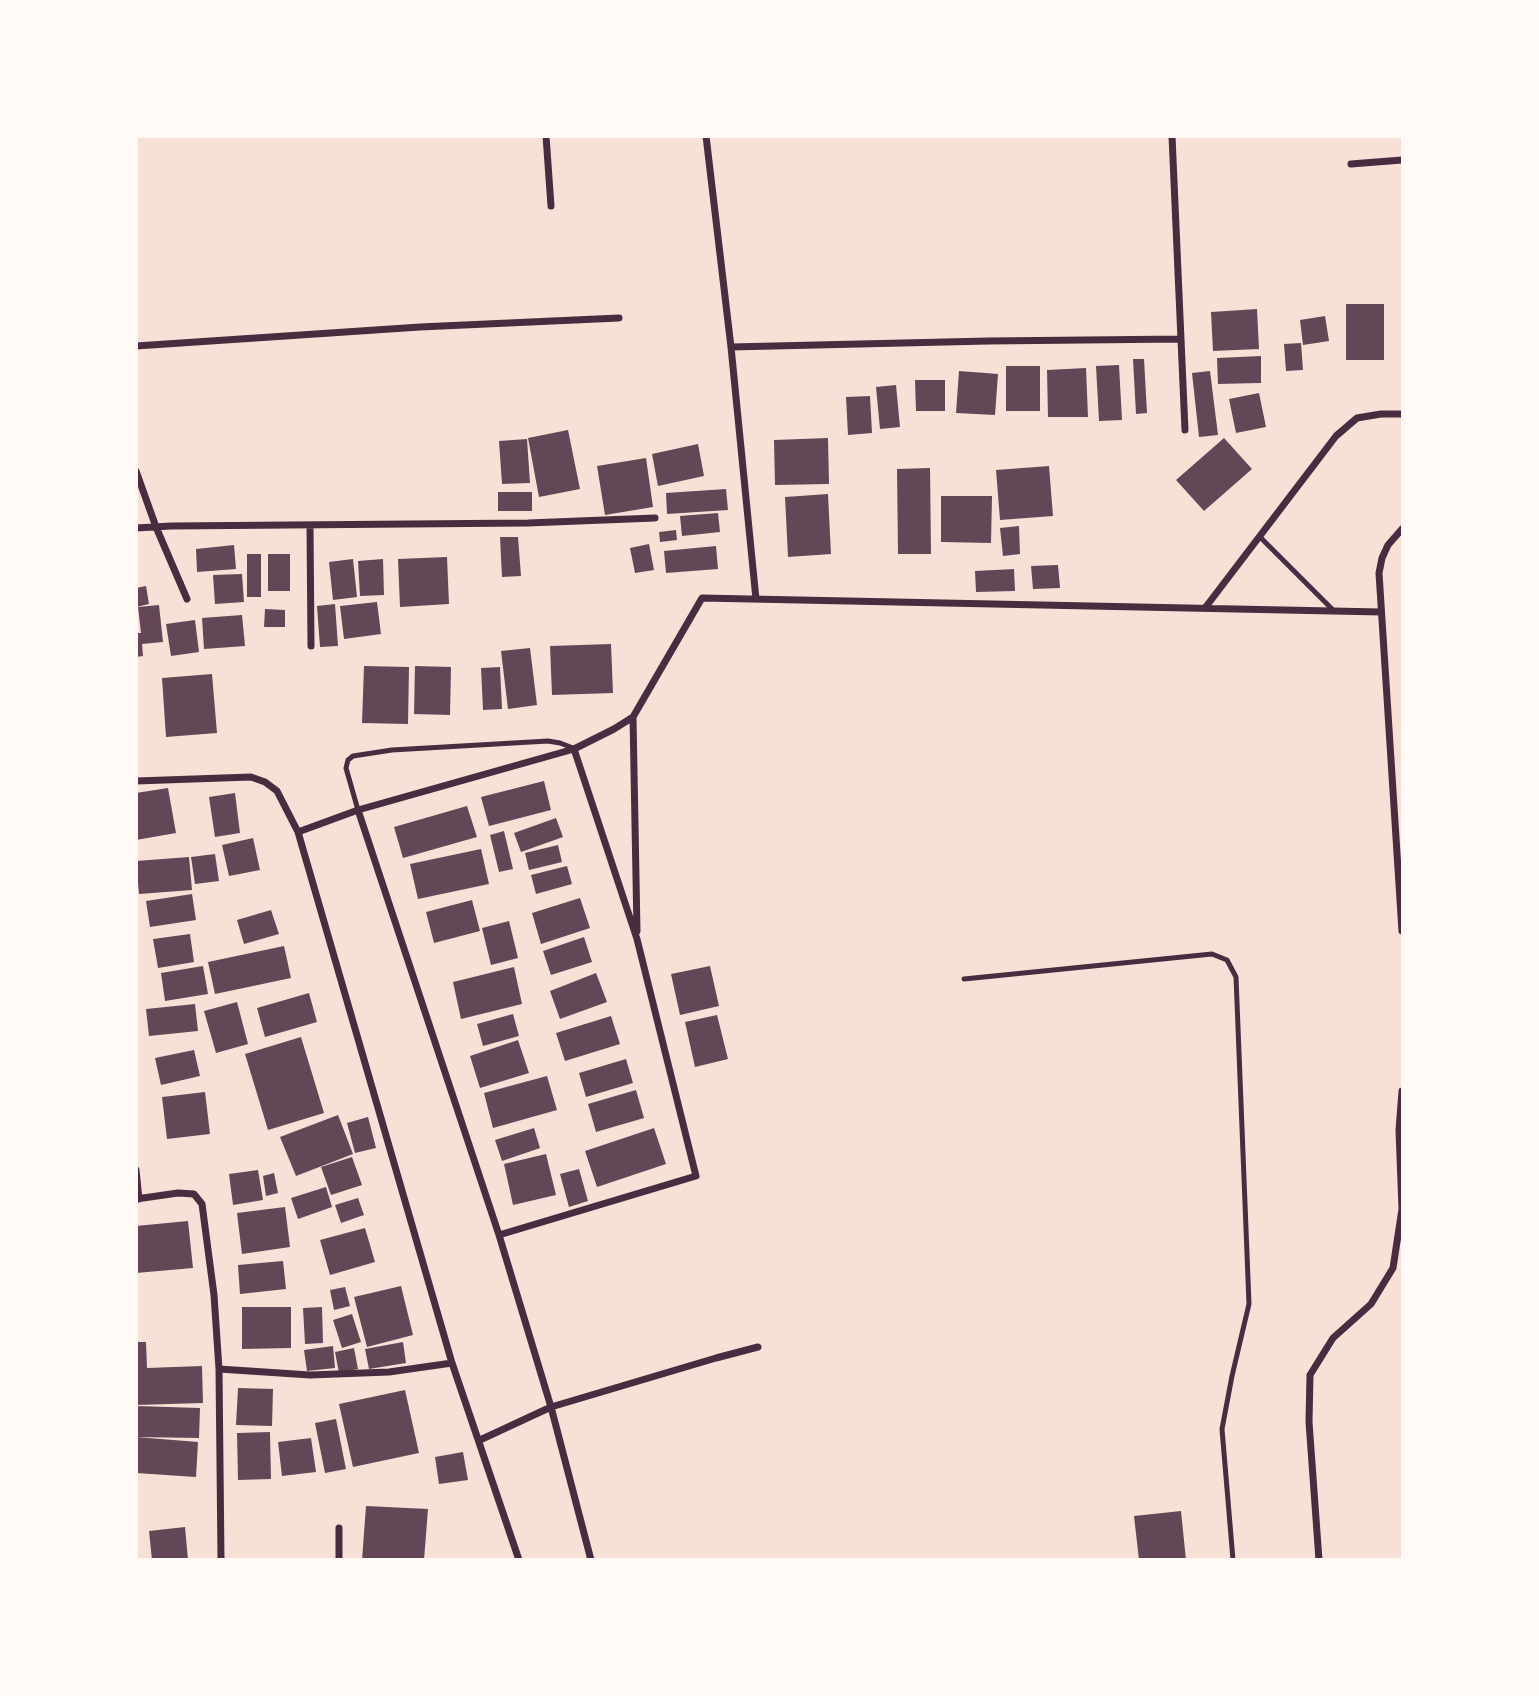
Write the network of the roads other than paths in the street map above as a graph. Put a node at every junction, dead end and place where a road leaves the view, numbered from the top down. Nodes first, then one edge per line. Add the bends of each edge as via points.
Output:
1 (546, 136) edge
2 (706, 136) edge
3 (1172, 136) edge
4 (1402, 160) edge
5 (1351, 164) dead end
6 (551, 206) dead end
7 (619, 318) dead end
8 (1181, 339) junction
9 (136, 346) edge
10 (731, 347) junction
11 (1402, 414) edge
12 (1185, 430) dead end
13 (136, 471) edge
14 (655, 518) dead end
15 (310, 525) junction
16 (156, 527) junction
17 (136, 528) edge
18 (1402, 529) edge
19 (1259, 536) junction
20 (187, 599) dead end
21 (756, 599) junction
22 (1205, 608) junction
23 (1333, 610) junction
24 (1381, 612) junction
25 (311, 646) dead end
26 (633, 717) junction
27 (574, 749) junction
28 (136, 781) edge
29 (358, 810) junction
30 (298, 832) junction
31 (1402, 931) edge
32 (637, 939) junction
33 (964, 979) dead end
34 (1402, 1091) edge
35 (136, 1170) edge
36 (138, 1199) edge
37 (499, 1236) junction
38 (758, 1347) dead end
39 (452, 1363) junction
40 (219, 1369) junction
41 (551, 1407) junction
42 (480, 1440) junction
43 (338, 1528) dead end
44 (221, 1559) edge
45 (339, 1559) edge
46 (519, 1559) edge
47 (591, 1559) edge
48 (1233, 1559) edge
49 (1320, 1559) edge

1 - 6 street
2 - 10 street
3 - 8 street
4 - 5 street
7 - 9 street
8 - 10 street
8 - 12 street
10 - 21 street
11 - 19 street via 1357,418 1336,436
13 - 16 street
14 - 15 street
15 - 16 street
15 - 25 street
16 - 17 street
16 - 20 street
18 - 24 street via 1382,558
19 - 22 street
19 - 23 lane
21 - 22 street
21 - 26 street via 702,598
22 - 23 street
23 - 24 street
24 - 31 street
26 - 27 street
26 - 32 street
27 - 29 street
27 - 29 lane via 548,741 353,756 346,768
27 - 32 street
28 - 30 street via 251,777 277,792
29 - 30 street
29 - 37 street
30 - 39 street
32 - 37 street via 696,1176
33 - 48 lane via 1212,954 1227,960 1236,977 1249,1304 1222,1429
34 - 49 street via 1402,1209 1393,1268 1371,1304 1333,1338 1310,1375 1309,1422
35 - 36 street
36 - 40 street via 194,1194 202,1204
37 - 41 street
38 - 41 street
39 - 40 street via 389,1372 310,1375
39 - 42 street
40 - 44 street
41 - 42 street
41 - 47 street
42 - 46 street
43 - 45 street

